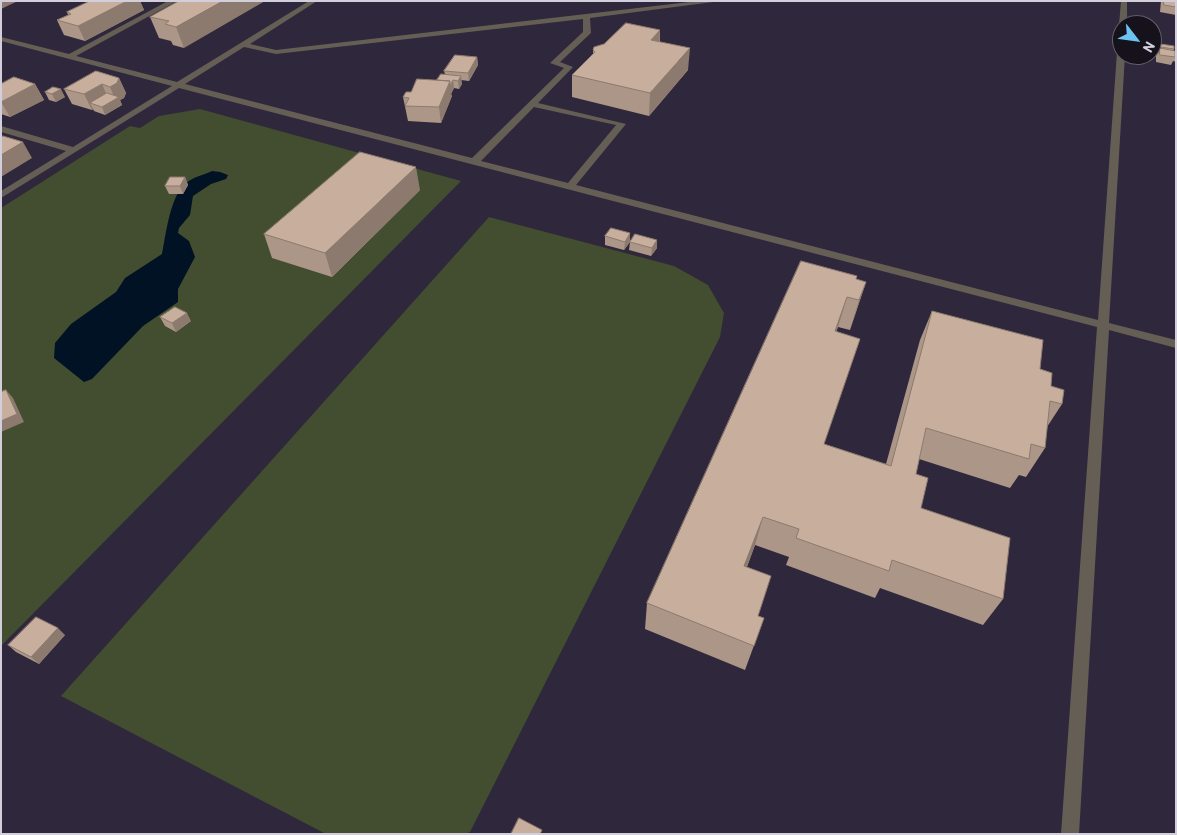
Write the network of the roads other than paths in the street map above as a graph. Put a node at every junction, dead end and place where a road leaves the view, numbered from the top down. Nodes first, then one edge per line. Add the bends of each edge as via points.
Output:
1 (174, 1) edge
2 (314, 1) edge
3 (718, 1) edge
4 (1124, 1) edge
5 (1123, 15) edge
6 (586, 16) junction
7 (1, 39) edge
8 (244, 45) junction
9 (69, 57) junction
10 (1120, 65) edge
11 (180, 85) junction
12 (533, 104) junction
13 (1, 128) edge
14 (74, 150) junction
15 (473, 163) junction
16 (570, 188) junction
17 (1, 195) edge
18 (1104, 325) junction
19 (1176, 344) edge
20 (1070, 834) edge

1 - 9 street
2 - 8 street
3 - 6 street
4 - 5 street
6 - 8 street via 276,52
6 - 12 street via 587,33 554,63 569,67
7 - 9 street
8 - 11 street
9 - 11 street
10 - 18 street
11 - 14 street
11 - 15 street
12 - 15 street
12 - 16 street via 622,124
13 - 14 street
14 - 17 street
15 - 16 street
16 - 18 street
18 - 19 street
18 - 20 street

